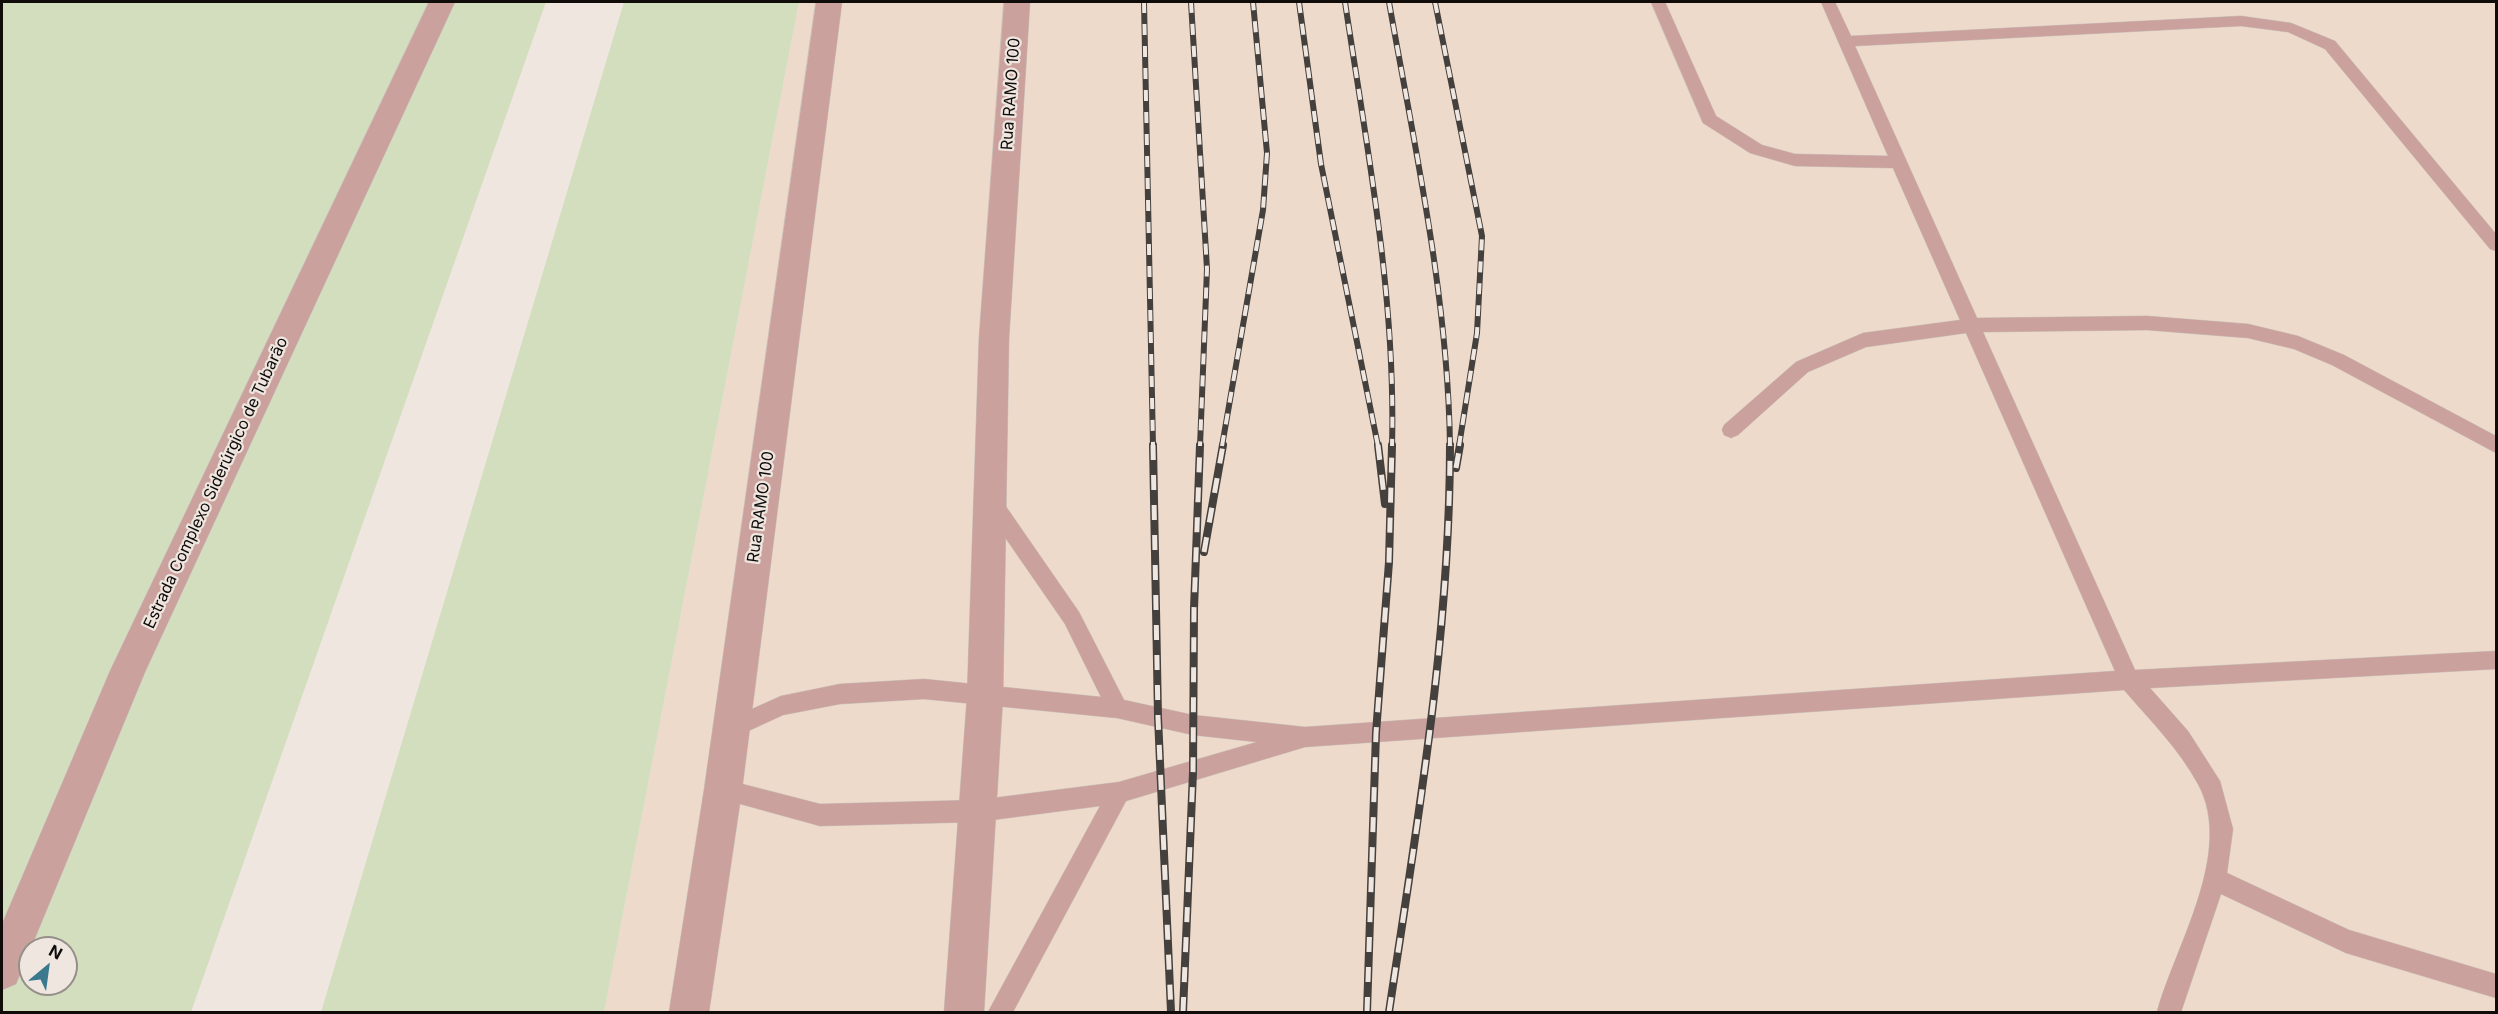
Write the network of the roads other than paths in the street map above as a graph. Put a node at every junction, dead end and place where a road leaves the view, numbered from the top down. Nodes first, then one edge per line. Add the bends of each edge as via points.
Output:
1 (442, 2) edge
2 (829, 2) edge
3 (1017, 2) edge
4 (1658, 2) edge
5 (1828, 2) edge
6 (1847, 41) junction
7 (1900, 162) junction
8 (2496, 245) edge
9 (1972, 325) junction
10 (1731, 430) dead end
11 (2496, 445) edge
12 (990, 500) junction
13 (2496, 660) edge
14 (2129, 680) junction
15 (985, 697) junction
16 (1117, 708) junction
17 (731, 729) junction
18 (1305, 737) junction
19 (723, 790) junction
20 (1119, 793) junction
21 (977, 811) junction
22 (2214, 879) junction
23 (2, 970) edge
24 (2496, 986) edge
25 (688, 1012) edge
26 (964, 1012) edge
27 (1000, 1012) edge
28 (2169, 1012) edge

1 - 23 street, Estrada Complexo Siderúrgico de Tubarão via 128,671
2 - 17 street, Rua RAMO 100
3 - 12 street, Rua RAMO 100 via 994,338
4 - 7 lane via 1709,119 1756,148 1796,160
5 - 6 lane
6 - 7 lane
6 - 8 lane via 2241,21 2291,28 2330,45
7 - 9 lane
9 - 10 lane via 1863,340 1802,367
9 - 11 lane via 2147,323 2248,331 2298,343 2338,360
9 - 14 lane
12 - 15 street, Rua RAMO 100
12 - 16 lane via 1072,618
13 - 14 lane
14 - 18 lane
14 - 22 lane via 2180,738 2209,781 2222,829
15 - 16 lane
15 - 17 lane via 924,688 840,694 781,706
15 - 21 street, Rua RAMO 100
16 - 18 lane via 1193,724
17 - 19 street, Rua RAMO 100
18 - 20 lane
19 - 21 lane via 820,814
19 - 25 street, Rua RAMO 100
20 - 21 lane
20 - 27 lane
21 - 26 street, Rua RAMO 100
22 - 24 lane via 2346,941
22 - 28 lane

